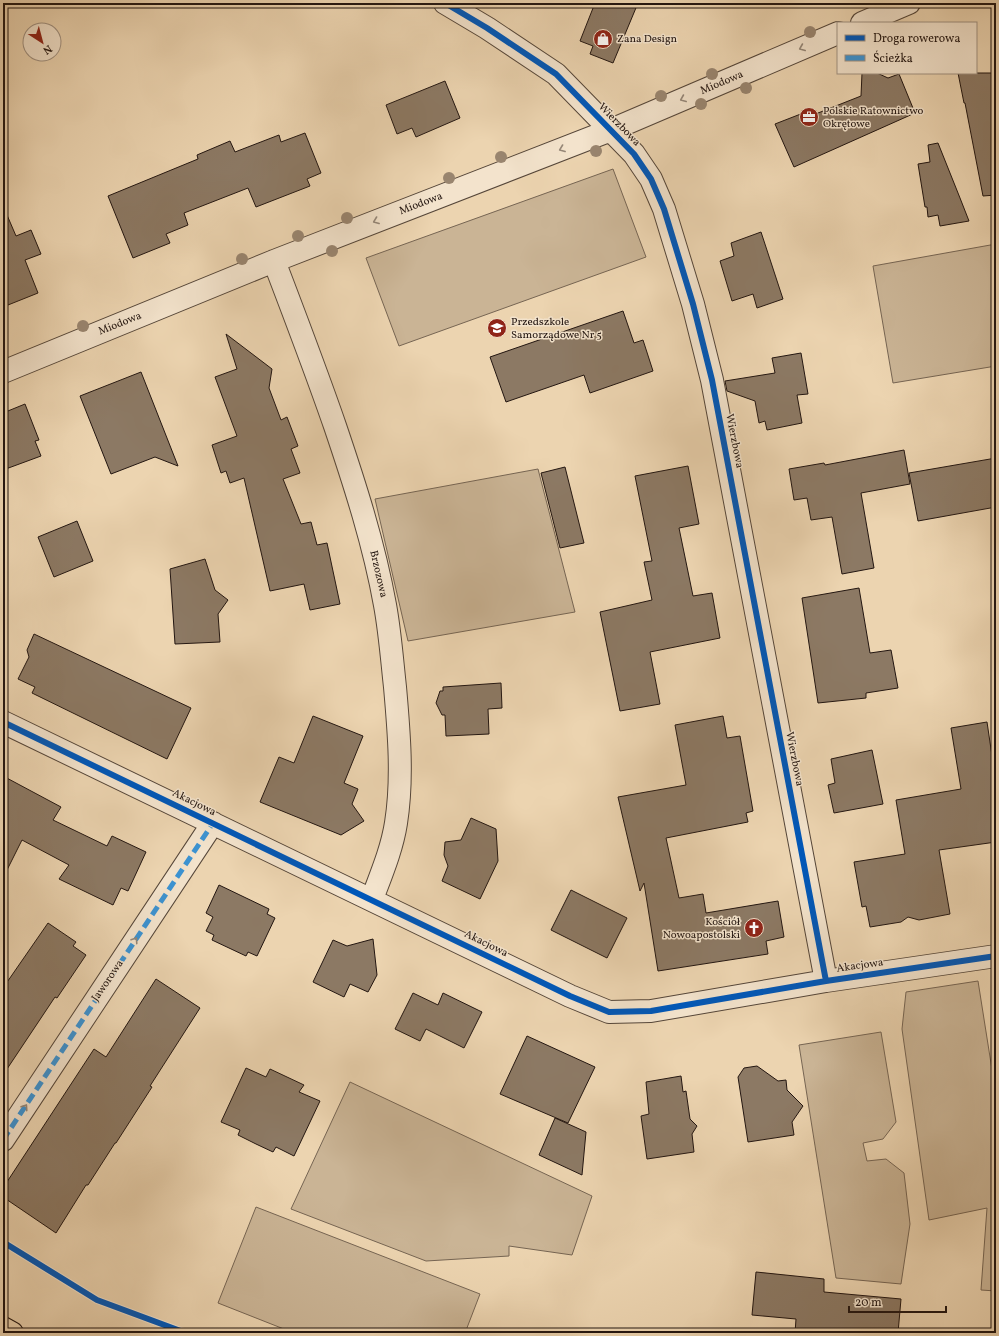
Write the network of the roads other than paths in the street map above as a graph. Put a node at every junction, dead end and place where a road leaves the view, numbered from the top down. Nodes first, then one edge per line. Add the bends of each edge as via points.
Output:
1 (445, 3) edge
2 (909, 3) edge
3 (864, 22) edge
4 (837, 33) edge
5 (611, 130) junction
6 (274, 261) junction
7 (3, 372) edge
8 (3, 722) edge
9 (213, 823) junction
10 (372, 899) junction
11 (996, 956) edge
12 (826, 981) junction
13 (3, 1140) edge
14 (3, 1328) edge
15 (12, 1333) edge

1 - 5 street, Wierzbowa via 556,74
2 - 3 street
4 -> 5 street, Miodowa
5 -> 6 street, Miodowa
5 - 12 street, Wierzbowa via 634,154 651,178 664,209 697,319 712,380
6 - 7 street, Miodowa
6 - 10 street, Brzozowa via 353,477 374,552 385,605 398,724 400,779 396,824 385,866
8 - 9 street, Akacjowa
9 - 10 street, Akacjowa
13 -> 9 street, Jaworowa
10 - 12 street, Akacjowa via 570,996 609,1012 651,1011
11 - 12 street, Akacjowa
14 - 15 main road

